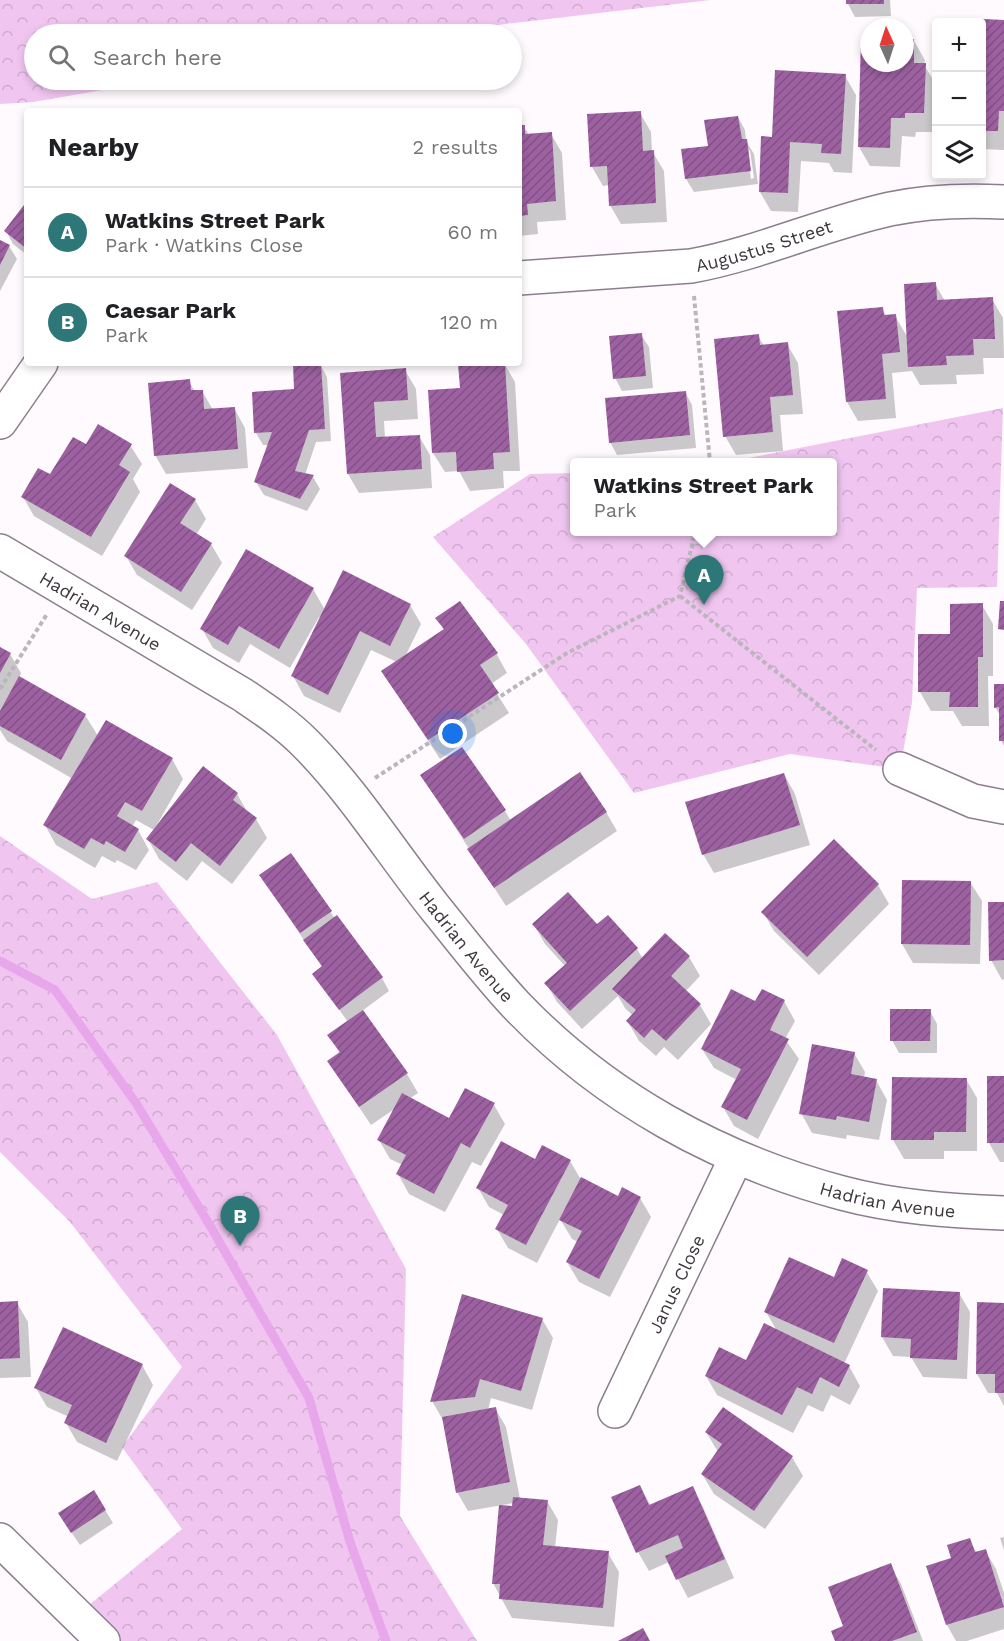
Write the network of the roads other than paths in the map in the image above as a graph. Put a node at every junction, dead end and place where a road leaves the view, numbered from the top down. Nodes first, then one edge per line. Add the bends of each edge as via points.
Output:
1 (1004, 201) edge
2 (522, 279) edge
3 (39, 366) edge
4 (0, 422) edge
5 (0, 551) edge
6 (900, 769) road end
7 (1004, 807) edge
8 (736, 1158) junction
9 (1004, 1213) edge
10 (615, 1411) dead end
11 (0, 1540) edge
12 (103, 1641) edge

1 - 2 street, Augustus Street via 942,201 890,209 691,266
3 - 4 street
5 - 8 street, Hadrian Avenue via 273,715 304,742 349,795 484,969 526,1014 625,1097
6 - 7 street via 973,801
8 - 9 street, Hadrian Avenue via 854,1196 949,1211
8 - 10 street, Janus Close
11 - 12 street

